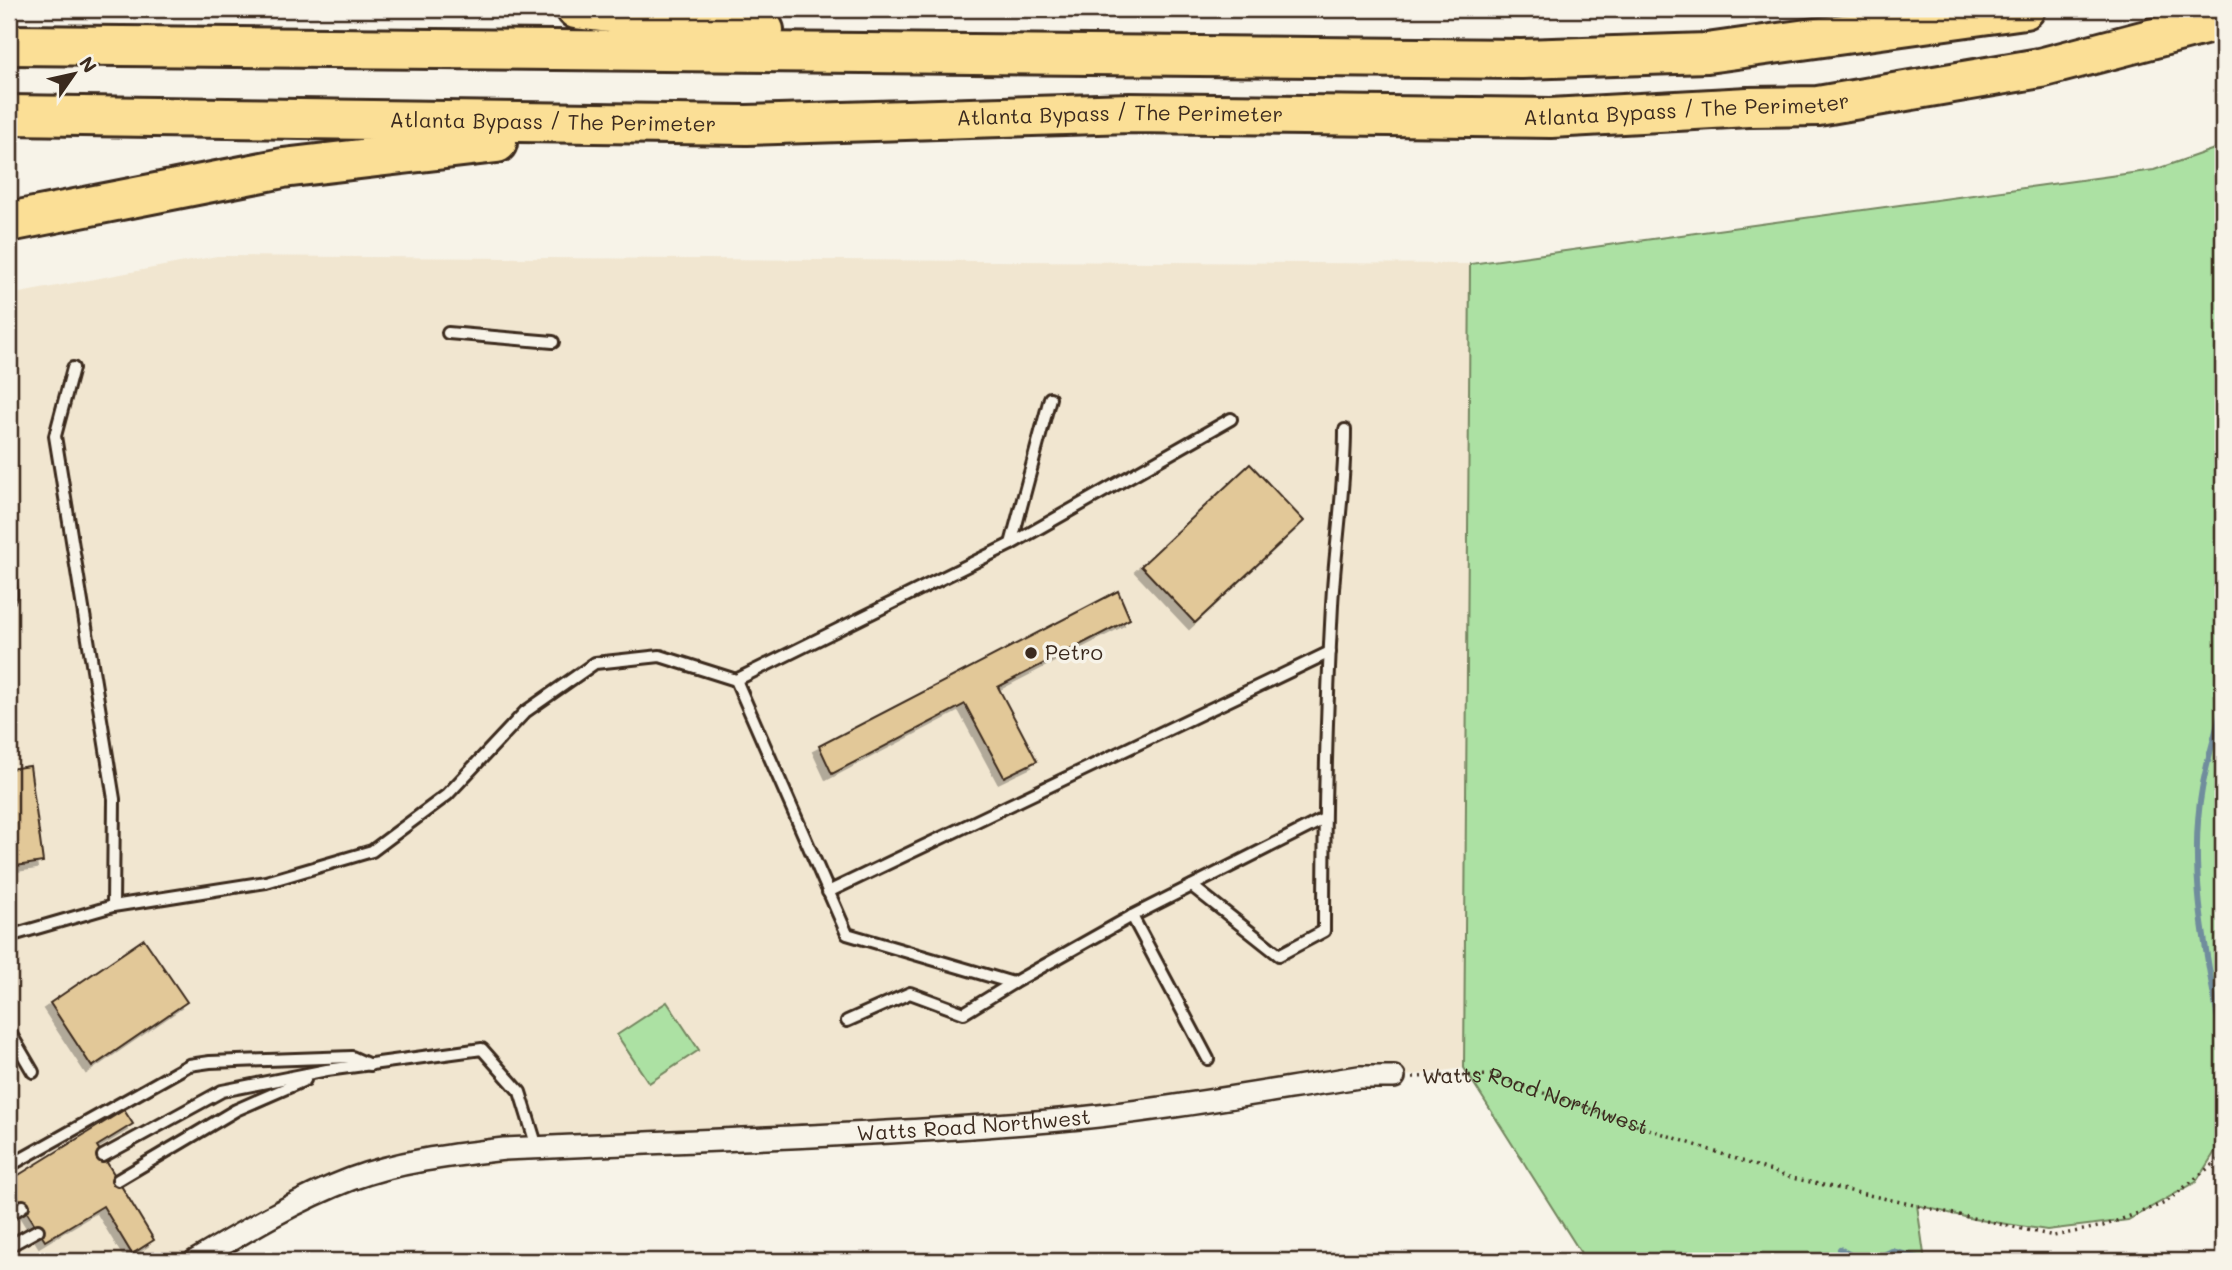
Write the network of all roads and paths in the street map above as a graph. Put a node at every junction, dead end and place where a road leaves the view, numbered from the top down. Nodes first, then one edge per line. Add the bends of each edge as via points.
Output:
1 (576, 9) edge
2 (2025, 9) edge
3 (2223, 20) edge
4 (9, 45) edge
5 (964, 53) junction
6 (9, 115) edge
7 (747, 125) junction
8 (9, 222) edge
9 (448, 333) dead end
10 (553, 342) dead end
11 (73, 368) dead end
12 (1050, 398) dead end
13 (1231, 419) dead end
14 (1345, 430) dead end
15 (1011, 544) junction
16 (9, 570) edge
17 (9, 599) edge
18 (1330, 652) junction
19 (736, 680) junction
20 (1324, 819) junction
21 (1192, 886) junction
22 (828, 892) junction
23 (113, 906) junction
24 (1132, 916) junction
25 (9, 936) edge
26 (1013, 983) junction
27 (847, 1021) dead end
28 (9, 1031) edge
29 (1208, 1059) dead end
30 (370, 1065) junction
31 (327, 1070) junction
32 (33, 1072) dead end
33 (1394, 1077) joint
34 (537, 1147) junction
35 (103, 1156) dead end
36 (2223, 1156) edge
37 (9, 1166) edge
38 (118, 1180) dead end
39 (23, 1206) dead end
40 (9, 1215) edge
41 (38, 1230) dead end
42 (9, 1246) edge
43 (195, 1261) edge

1 - 5 highway
2 - 5 highway via 1707,52 1522,59
3 - 7 highway, Atlanta Bypass / The Perimeter via 2040,68 1818,106 1551,118 1130,113
4 - 5 highway
6 - 7 highway, Atlanta Bypass / The Perimeter
7 - 8 highway via 464,145 283,168
9 - 10 lane
11 - 23 lane via 55,436 114,799
12 - 15 lane
13 - 15 lane
14 - 18 lane
15 - 19 lane
16 - 17 lane
18 - 20 lane
18 - 22 lane
19 - 22 lane
19 - 23 lane via 660,656 596,663 525,712 447,795 372,851 266,881
20 - 21 lane
20 - 21 lane via 1324,931 1279,955
21 - 24 lane
22 - 26 lane via 847,934
23 - 25 lane
24 - 26 lane
24 - 29 lane
26 - 27 lane via 964,1013 910,993
28 - 32 lane
30 - 31 lane
30 - 34 lane via 482,1049 520,1092
30 - 37 lane via 352,1057 189,1065
31 - 35 lane via 222,1091
31 - 38 lane via 236,1110
33 - 34 street, Watts Road Northwest via 1359,1077 1051,1120 892,1132
33 - 36 path, Watts Road Northwest via 1491,1075 1793,1178 2054,1236 2103,1226 2165,1203
34 - 43 street, Watts Road Northwest via 448,1156 353,1178 279,1212
39 - 40 lane
41 - 42 lane

